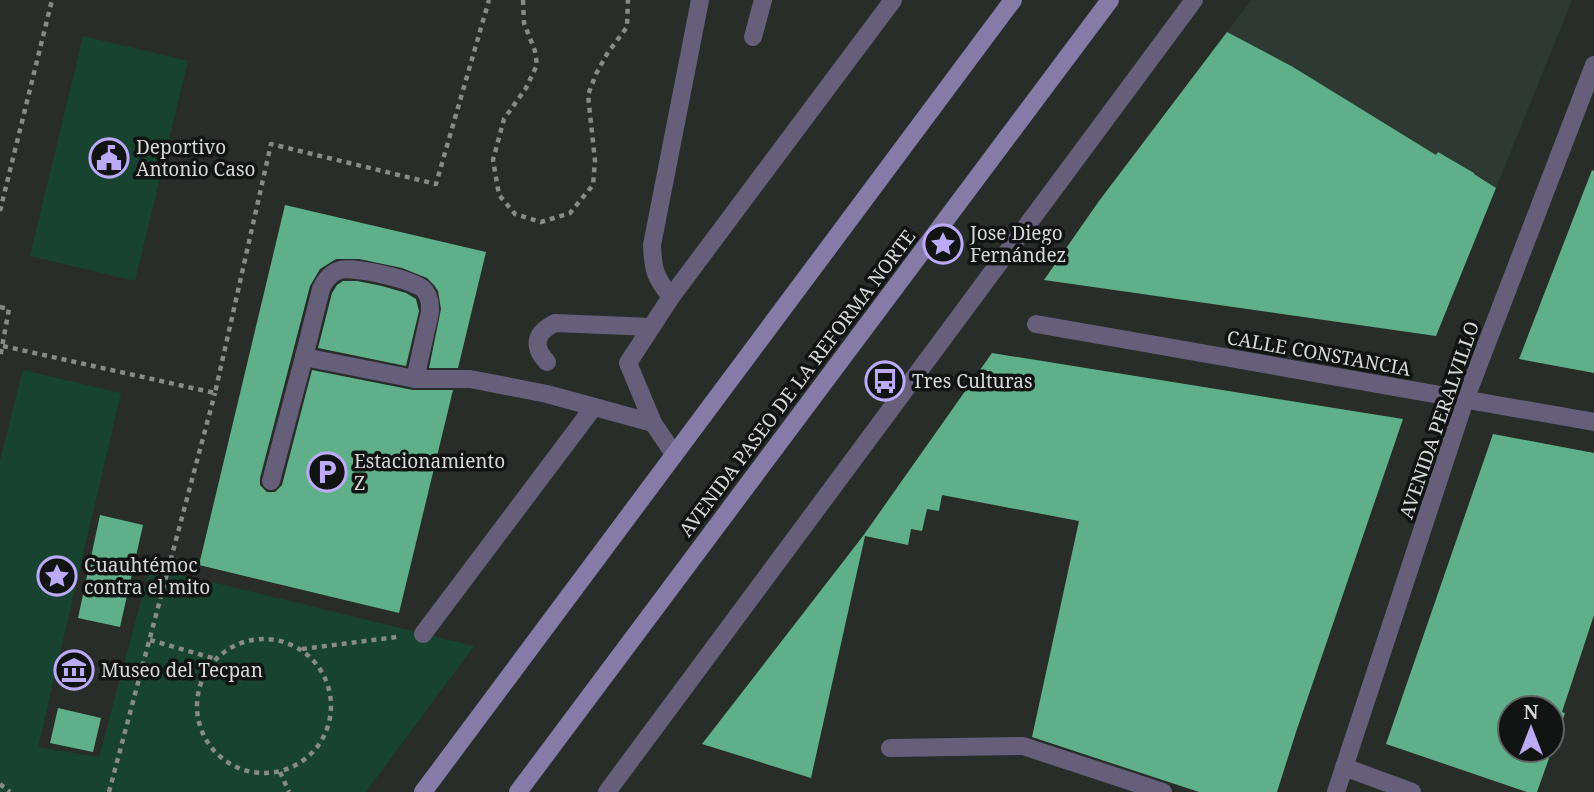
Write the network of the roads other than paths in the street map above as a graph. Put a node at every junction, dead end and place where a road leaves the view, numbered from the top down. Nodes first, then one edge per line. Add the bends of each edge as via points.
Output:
1 (700, 0) edge
2 (763, 0) edge
3 (893, 0) edge
4 (1013, 0) edge
5 (1110, 0) edge
6 (1194, 0) edge
7 (753, 37) dead end
8 (1594, 65) edge
9 (671, 297) junction
10 (1036, 324) dead end
11 (651, 327) junction
12 (304, 356) junction
13 (547, 362) dead end
14 (415, 379) junction
15 (1465, 400) junction
16 (593, 408) junction
17 (1594, 422) edge
18 (653, 424) junction
19 (674, 454) junction
20 (271, 481) dead end
21 (423, 634) road end
22 (890, 748) dead end
23 (1344, 767) junction
24 (423, 792) edge
25 (517, 792) edge
26 (607, 792) edge
27 (1163, 792) edge
28 (1336, 792) edge
29 (1412, 792) edge

1 - 9 street via 652,245 653,266
2 - 7 street
3 - 9 street
4 - 19 main road
5 - 25 main road, AVENIDA PASEO DE LA REFORMA NORTE
6 - 26 street
8 - 15 street, AVENIDA PERALVILLO
9 - 11 street
10 - 15 street, CALLE CONSTANCIA
11 - 13 street via 555,323 540,333 537,345
11 - 18 street via 628,363
12 - 14 street
12 - 14 street via 321,289 332,273 351,269 398,278 419,285 430,302
12 - 20 street
14 - 16 street via 470,379
15 - 17 street, CALLE CONSTANCIA
15 - 23 street, AVENIDA PERALVILLO
16 - 18 street
16 - 21 street
18 - 19 street
19 - 24 main road
22 - 27 street via 1023,746
23 - 28 street, AVENIDA PERALVILLO
23 - 29 street

